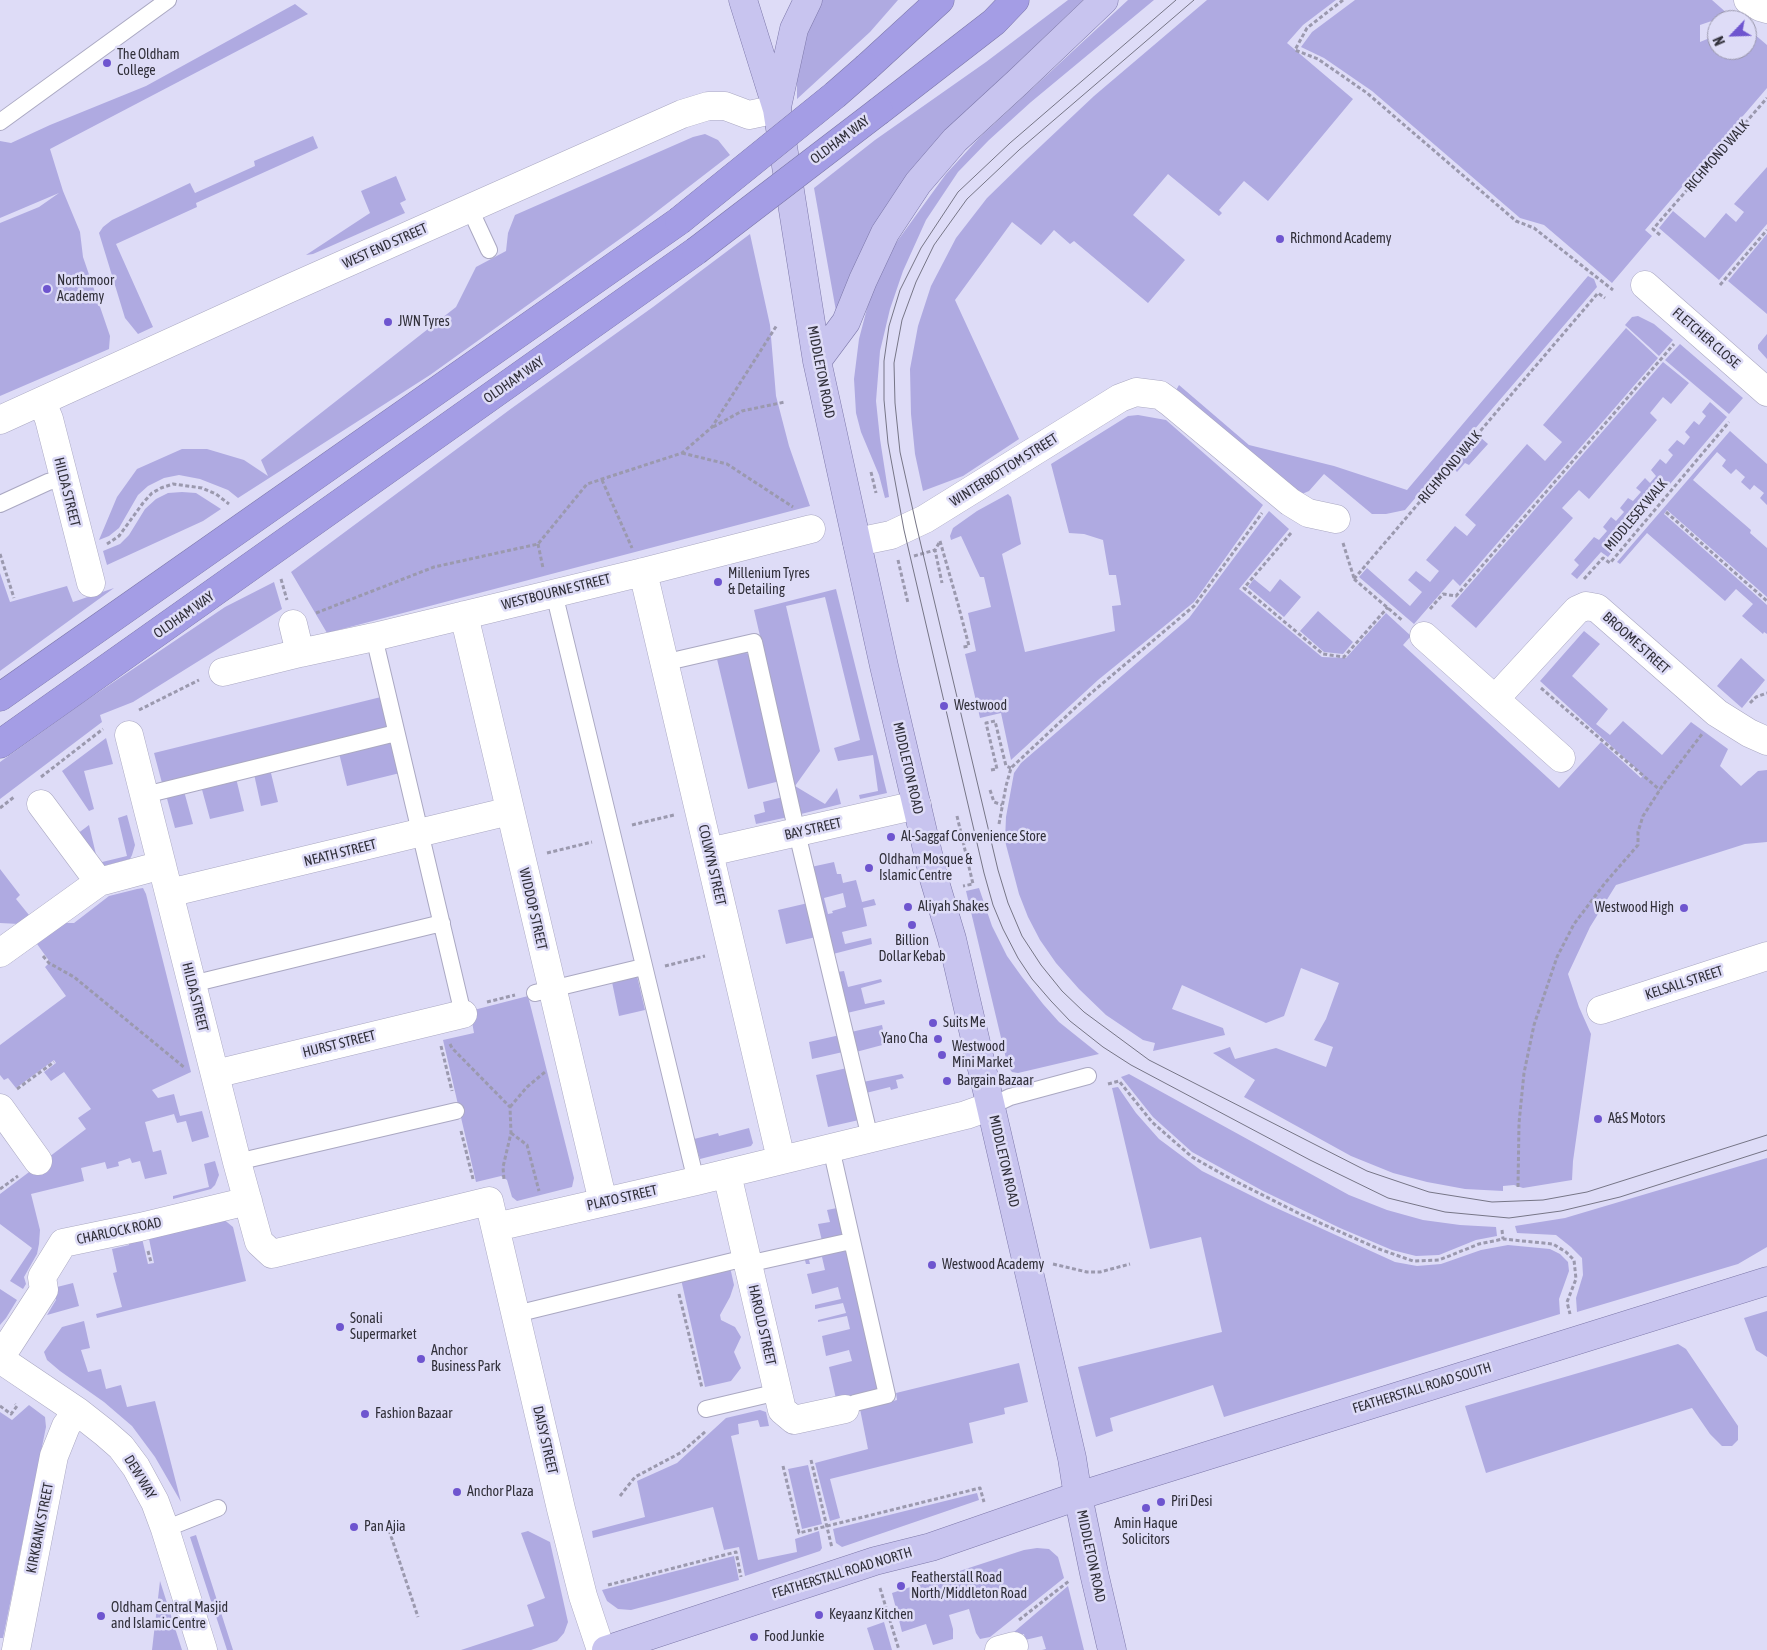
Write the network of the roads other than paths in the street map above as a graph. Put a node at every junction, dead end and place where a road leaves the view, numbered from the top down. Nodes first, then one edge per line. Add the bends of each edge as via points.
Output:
1 (168, 0) edge
2 (743, 0) edge
3 (808, 0) edge
4 (940, 0) edge
5 (1015, 0) edge
6 (1036, 0) edge
7 (1104, 0) edge
8 (1748, 0) edge
9 (1767, 9) edge
10 (994, 22) junction
11 (777, 109) junction
12 (0, 122) edge
13 (470, 209) junction
14 (489, 250) dead end
15 (1645, 285) dead end
16 (817, 360) junction
17 (1767, 392) edge
18 (42, 402) junction
19 (0, 420) edge
20 (63, 478) junction
21 (0, 504) edge
22 (1336, 518) road end
23 (804, 519) road end
24 (857, 542) junction
25 (643, 572) junction
26 (548, 581) junction
27 (91, 583) dead end
28 (296, 614) road end
29 (464, 615) junction
30 (1418, 632) road end
31 (374, 636) junction
32 (300, 652) junction
33 (663, 663) junction
34 (212, 676) road end
35 (0, 697) edge
36 (1495, 699) junction
37 (123, 725) road end
38 (396, 733) junction
39 (1767, 741) edge
40 (0, 744) edge
41 (1561, 758) dead end
42 (40, 791) road end
43 (145, 795) junction
44 (917, 805) junction
45 (510, 811) junction
46 (421, 833) junction
47 (797, 833) junction
48 (709, 852) junction
49 (162, 865) junction
50 (98, 882) junction
51 (169, 893) junction
52 (442, 923) junction
53 (0, 953) edge
54 (1767, 956) edge
55 (643, 967) junction
56 (192, 984) junction
57 (543, 990) junction
58 (474, 1008) joint
59 (1601, 1010) dead end
60 (203, 1074) junction
61 (1088, 1076) dead end
62 (8, 1099) edge
63 (991, 1106) junction
64 (456, 1110) dead end
65 (870, 1138) junction
66 (831, 1148) junction
67 (781, 1159) junction
68 (38, 1160) dead end
69 (236, 1162) junction
70 (727, 1174) junction
71 (696, 1181) junction
72 (248, 1201) junction
73 (603, 1202) junction
74 (496, 1227) junction
75 (851, 1241) junction
76 (747, 1260) junction
77 (1767, 1281) edge
78 (516, 1314) junction
79 (0, 1359) edge
80 (778, 1392) junction
81 (706, 1409) road end
82 (845, 1409) joint
83 (77, 1411) junction
84 (1078, 1496) junction
85 (218, 1508) dead end
86 (165, 1529) junction
87 (16, 1650) edge
88 (203, 1650) edge
89 (601, 1650) edge
90 (606, 1650) edge
91 (1112, 1650) edge

1 - 12 lane
2 - 11 main road, MIDDLETON ROAD
3 - 11 main road via 794,29
4 - 35 highway, bridge via 835,96 679,222
5 - 10 highway, OLDHAM WAY
6 - 10 highway
7 - 16 main road via 954,140 918,183 885,234 846,322
8 - 9 street
10 - 40 highway, OLDHAM WAY, bridge via 696,251
11 - 13 street, WEST END STREET via 749,114 725,106 708,106 682,114
11 - 16 main road, MIDDLETON ROAD
13 - 14 lane
13 - 18 street, WEST END STREET
15 - 17 street, FLETCHER CLOSE
16 - 24 main road, MIDDLETON ROAD
18 - 19 street, WEST END STREET
18 - 20 street, HILDA STREET
20 - 21 lane
20 - 27 street, HILDA STREET
22 - 24 street, WINTERBOTTOM STREET via 1308,513 1279,493 1171,403 1160,396 1136,392 1120,398 925,519 890,535
23 - 25 street, WESTBOURNE STREET
24 - 44 main road, MIDDLETON ROAD
25 - 26 street, WESTBOURNE STREET
25 - 33 street, COLWYN STREET
26 - 29 street, WESTBOURNE STREET
26 - 55 lane
28 - 32 street
29 - 31 street, WESTBOURNE STREET
29 - 45 street, WIDDOP STREET
30 - 36 street
31 - 32 street, WESTBOURNE STREET
31 - 38 lane
32 - 34 street, WESTBOURNE STREET
33 - 47 lane via 754,642
33 - 48 street, COLWYN STREET
36 - 39 street, BROOME STREET via 1577,610 1586,606 1597,608 1717,714
36 - 41 street
37 - 43 street, HILDA STREET
38 - 43 lane
38 - 46 lane
42 - 50 street
43 - 49 street, HILDA STREET
44 - 47 street, BAY STREET
44 - 63 main road, MIDDLETON ROAD
45 - 46 street, NEATH STREET
45 - 57 street, WIDDOP STREET
46 - 51 street, NEATH STREET
46 - 52 lane
47 - 48 street, BAY STREET
47 - 65 lane
48 - 67 street, COLWYN STREET
49 - 50 street
49 - 51 street, HILDA STREET
50 - 53 street
51 - 56 street, HILDA STREET
52 - 56 lane
52 - 58 lane
54 - 59 street, KELSALL STREET
55 - 57 lane
55 - 71 lane
56 - 60 street, HILDA STREET
57 - 73 street, WIDDOP STREET
58 - 60 street, HURST STREET
60 - 69 street, HILDA STREET
61 - 63 lane via 1010,1097
62 - 68 street
63 - 65 street, PLATO STREET
63 - 84 main road, MIDDLETON ROAD
64 - 69 lane
65 - 66 street, PLATO STREET
66 - 67 street, PLATO STREET
66 - 75 lane
67 - 70 street, PLATO STREET
69 - 72 street, HILDA STREET
70 - 71 street, PLATO STREET
70 - 76 street, HAROLD STREET
71 - 73 street, PLATO STREET
72 - 74 street, HILDA STREET via 258,1242 272,1254 489,1201
72 - 79 street, CHARLOCK ROAD via 63,1243 42,1277 44,1290
73 - 74 street, PLATO STREET
74 - 78 street, DAISY STREET
75 - 76 lane via 762,1261
75 - 82 lane via 887,1396 855,1403
76 - 78 lane
76 - 80 street, HAROLD STREET
77 - 84 main road, FEATHERSTALL ROAD SOUTH
78 - 89 street, DAISY STREET via 583,1596
79 - 83 street, DEW WAY
80 - 81 lane
80 - 82 street, HAROLD STREET via 782,1410 794,1420
83 - 86 street, DEW WAY via 121,1447 136,1467
83 - 87 street, KIRKBANK STREET via 66,1426 54,1456
84 - 90 main road, FEATHERSTALL ROAD NORTH
84 - 91 main road, MIDDLETON ROAD
85 - 86 lane
86 - 88 street, DEW WAY

